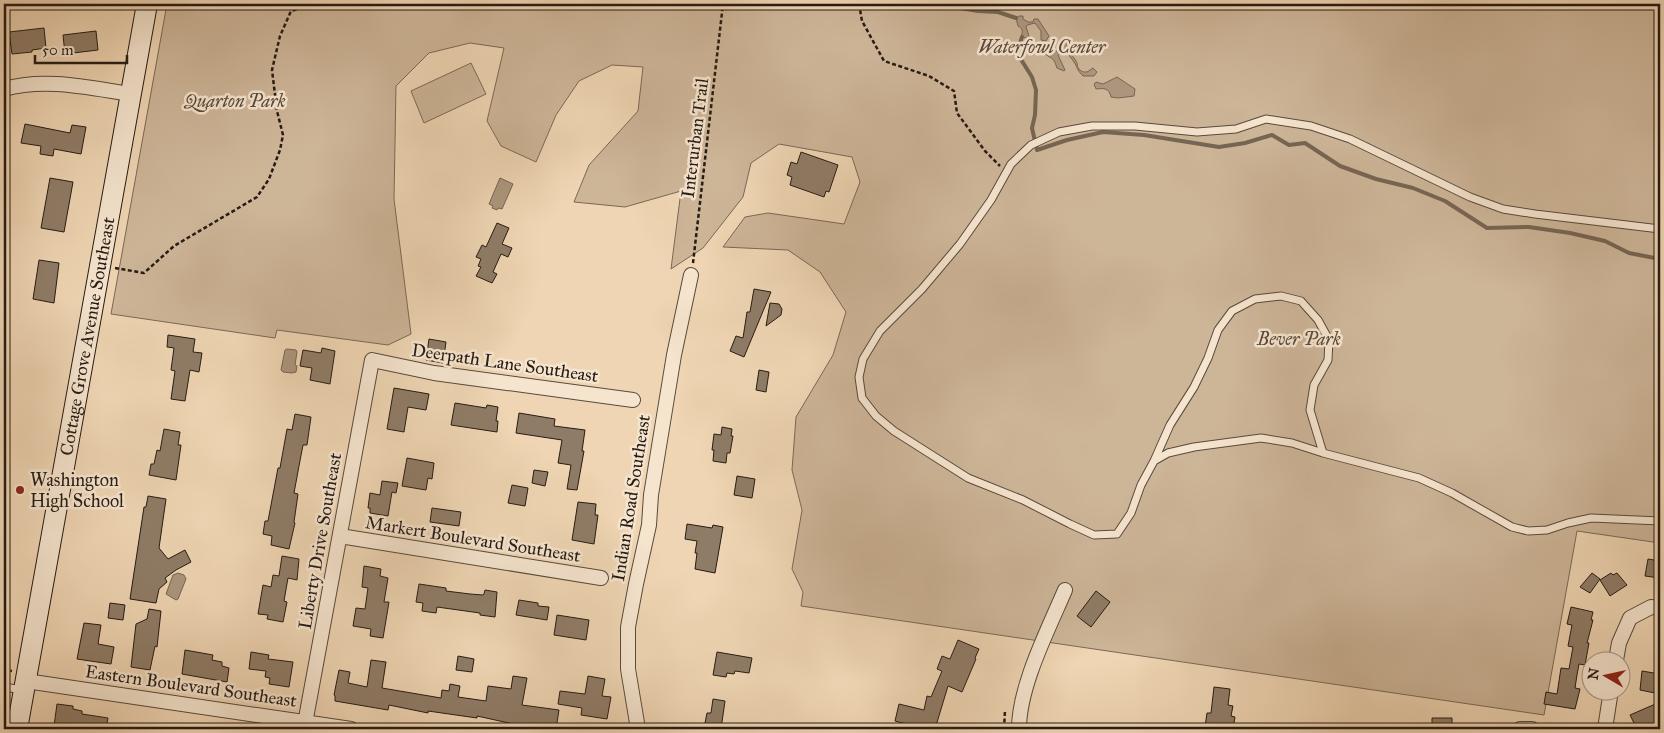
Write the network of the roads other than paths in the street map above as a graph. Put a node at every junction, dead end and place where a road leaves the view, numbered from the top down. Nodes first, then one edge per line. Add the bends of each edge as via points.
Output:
1 (147, 4) edge
2 (4, 89) edge
3 (131, 94) junction
4 (1660, 229) edge
5 (691, 275) road end
6 (372, 360) joint
7 (632, 400) dead end
8 (1323, 453) junction
9 (1154, 461) junction
10 (1660, 521) edge
11 (340, 536) junction
12 (601, 578) dead end
13 (1065, 590) dead end
14 (1660, 608) edge
15 (1618, 650) edge
16 (25, 685) junction
17 (4, 687) edge
18 (1610, 700) edge
19 (305, 726) edge
20 (17, 729) edge
21 (351, 729) edge
22 (638, 729) edge
23 (1019, 729) edge
24 (1520, 729) edge
25 (1532, 729) edge
26 (1606, 729) edge

1 - 3 main road, Cottage Grove Avenue Southeast
2 - 3 street via 16,85 58,84
3 - 16 main road, Cottage Grove Avenue Southeast
4 - 9 lane via 1503,209 1470,197 1350,138 1311,126 1266,119 1236,129 1197,132 1135,126 1092,126 1059,132 1031,145 1010,164 991,200 960,244 880,331 863,360 860,378 862,398 894,431 968,478 1094,534 1117,534 1131,512
5 - 22 street, Indian Road Southeast via 650,495 649,525 628,627 628,669
6 - 7 street, Deerpath Lane Southeast via 434,374
6 - 11 street, Liberty Drive Southeast
8 - 9 lane via 1261,438 1194,447 1168,453
8 - 9 lane via 1310,410 1314,385 1328,360 1329,340 1318,320 1301,301 1281,296 1255,299 1232,310 1218,330 1194,387 1170,424
8 - 10 lane via 1419,478 1512,528 1547,530 1591,518
11 - 12 street, Markert Boulevard Southeast
11 - 19 street, Liberty Drive Southeast
13 - 23 street via 1024,692
14 - 15 street via 1651,607 1630,618
16 - 17 lane
16 - 19 street, Eastern Boulevard Southeast
16 - 20 main road, Cottage Grove Avenue Southeast
18 - 26 street
19 - 21 street, Eastern Boulevard Southeast
24 - 25 street

